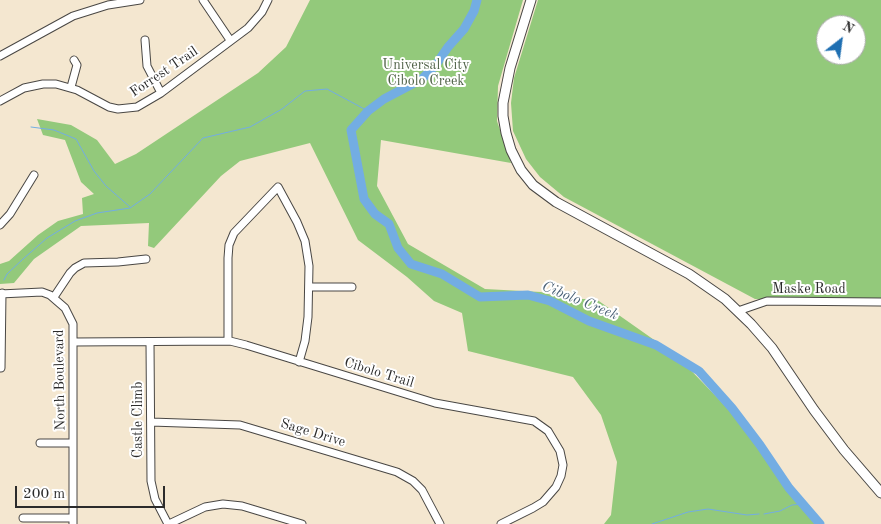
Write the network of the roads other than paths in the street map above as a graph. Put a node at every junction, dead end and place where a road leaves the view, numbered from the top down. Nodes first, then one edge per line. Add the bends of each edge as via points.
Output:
1 (135, 0) edge
2 (203, 0) edge
3 (268, 0) edge
4 (531, 0) edge
5 (116, 2) edge
6 (145, 40) dead end
7 (230, 40) junction
8 (0, 56) edge
9 (74, 60) dead end
10 (71, 87) junction
11 (161, 93) junction
12 (0, 100) edge
13 (34, 175) dead end
14 (0, 224) edge
15 (146, 259) dead end
16 (309, 287) junction
17 (352, 287) dead end
18 (1, 294) edge
19 (54, 297) junction
20 (881, 302) edge
21 (738, 310) junction
22 (228, 341) junction
23 (74, 342) junction
24 (150, 342) junction
25 (299, 362) junction
26 (0, 368) edge
27 (151, 422) junction
28 (40, 443) dead end
29 (73, 443) junction
30 (881, 493) edge
31 (23, 518) dead end
32 (73, 521) edge
33 (169, 524) edge
34 (302, 524) edge
35 (440, 524) edge
36 (501, 524) edge

1 - 5 street
2 - 7 street
3 - 7 street, Forrest Trail via 257,19
4 - 21 main road via 503,103 507,139 521,170 544,194 689,274
5 - 8 street via 67,19
6 - 11 street via 147,66
7 - 11 street, Forrest Trail
9 - 10 street via 77,65
10 - 11 street, Forrest Trail via 104,106 118,109 137,107
10 - 12 street, Forrest Trail via 43,84 24,88
13 - 14 street via 10,214
15 - 19 street via 84,263 70,273
16 - 17 street
16 - 22 street via 305,242 278,187 234,233 229,245
16 - 25 street via 307,330
18 - 19 street via 42,292
18 - 26 street
19 - 23 street, North Boulevard via 70,316
20 - 21 street, Maske Road via 768,301
21 - 30 main road via 772,348 839,444
22 - 24 street, Cibolo Trail
22 - 25 street, Cibolo Trail
23 - 24 street, Cibolo Trail
23 - 29 street, North Boulevard
24 - 27 street, Castle Climb
25 - 36 street, Cibolo Trail via 435,403 529,419 543,427 555,441 562,458 561,476 543,502
27 - 33 street, Castle Climb via 152,490
27 - 35 street, Sage Drive via 240,425 397,472 422,490
28 - 29 street
29 - 32 street, North Boulevard
31 - 32 street
33 - 34 street via 205,507 223,504 242,506

